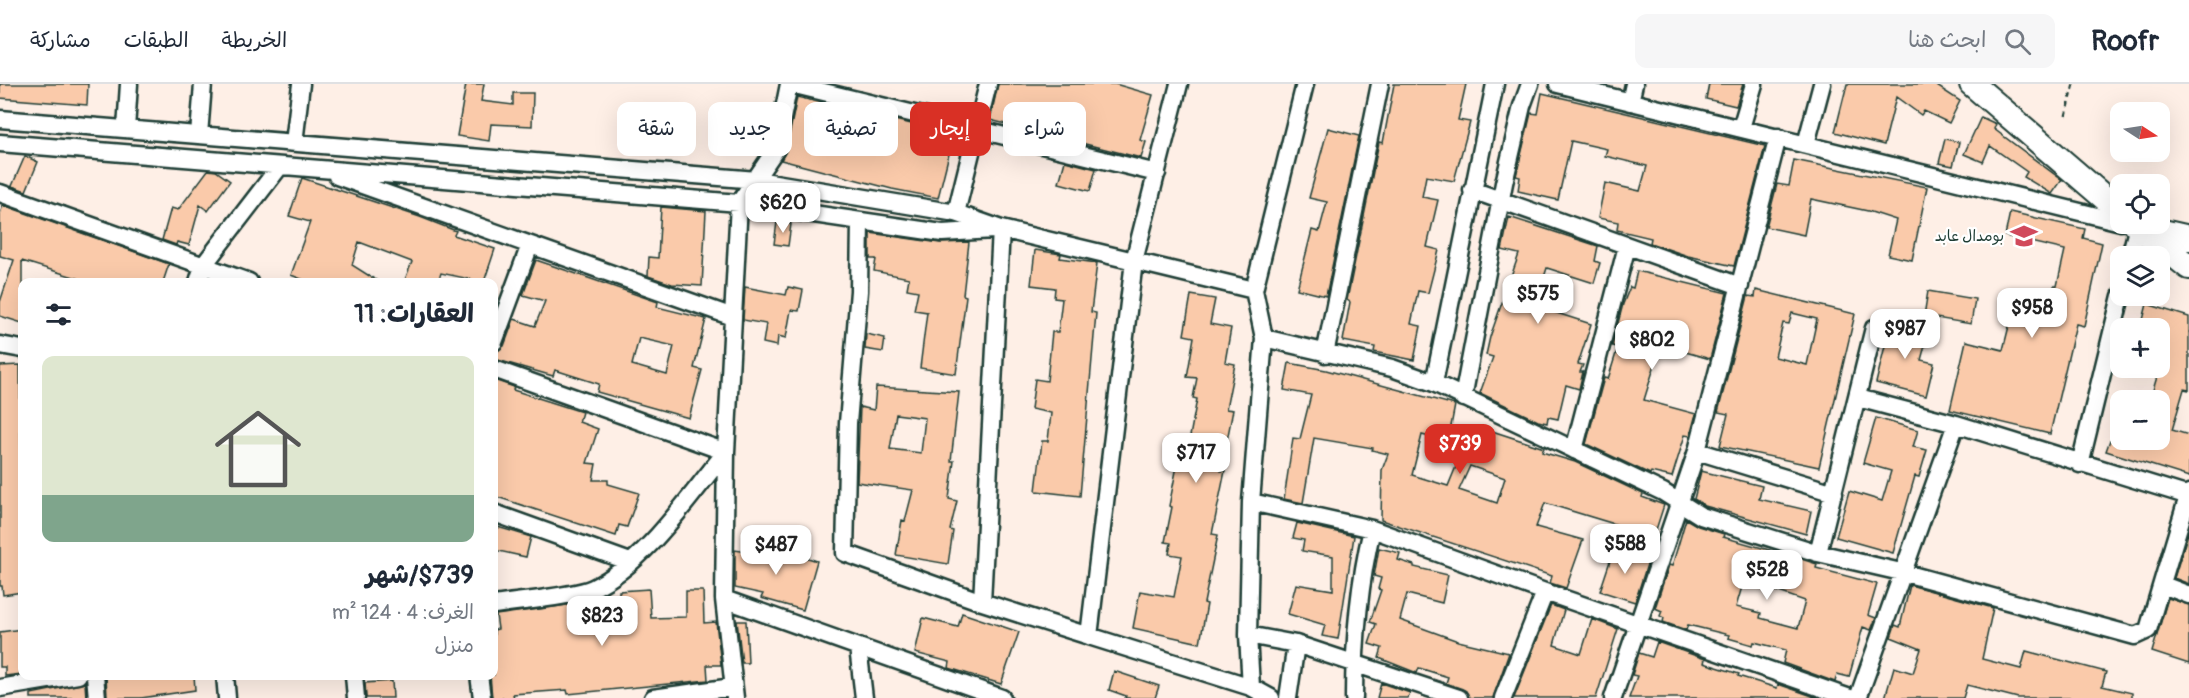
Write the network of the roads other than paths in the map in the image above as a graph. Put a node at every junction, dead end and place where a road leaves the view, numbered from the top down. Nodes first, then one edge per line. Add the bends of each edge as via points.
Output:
1 (129, 84) edge
2 (203, 84) edge
3 (301, 84) edge
4 (790, 84) edge
5 (988, 84) edge
6 (1177, 84) edge
7 (1305, 84) edge
8 (1380, 84) edge
9 (1495, 84) edge
10 (1530, 84) edge
11 (1558, 84) edge
12 (1634, 84) edge
13 (1754, 84) edge
14 (1822, 84) edge
15 (1972, 84) edge
16 (984, 102) edge
17 (1630, 102) junction
18 (910, 112) edge
19 (0, 119) edge
20 (1741, 128) junction
21 (126, 129) junction
22 (991, 132) edge
23 (199, 135) junction
24 (1778, 137) junction
25 (0, 143) edge
26 (294, 143) junction
27 (1806, 144) junction
28 (970, 156) edge
29 (280, 166) junction
30 (317, 169) junction
31 (1157, 173) junction
32 (757, 180) junction
33 (1473, 190) junction
34 (0, 193) edge
35 (1501, 200) junction
36 (739, 203) junction
37 (2110, 205) edge
38 (956, 213) junction
39 (2110, 217) edge
40 (860, 221) junction
41 (1000, 229) junction
42 (2170, 233) edge
43 (2145, 234) edge
44 (2189, 238) edge
45 (531, 244) junction
46 (1627, 246) junction
47 (1134, 261) junction
48 (2189, 267) edge
49 (201, 274) edge
50 (225, 278) edge
51 (1740, 286) junction
52 (1254, 290) junction
53 (2119, 306) edge
54 (733, 316) junction
55 (1874, 328) dead end
56 (498, 331) edge
57 (1264, 338) junction
58 (0, 345) edge
59 (18, 348) edge
60 (1324, 354) junction
61 (498, 370) edge
62 (1434, 382) junction
63 (1463, 398) junction
64 (1858, 398) junction
65 (1956, 424) junction
66 (1574, 450) junction
67 (1697, 451) junction
68 (726, 452) junction
69 (2080, 464) junction
70 (1834, 493) junction
71 (2189, 495) edge
72 (1251, 502) junction
73 (1679, 505) junction
74 (498, 514) edge
75 (1372, 529) junction
76 (1818, 553) junction
77 (630, 562) junction
78 (1901, 572) junction
79 (2163, 585) junction
80 (1545, 592) junction
81 (2189, 595) edge
82 (724, 600) junction
83 (982, 602) junction
84 (498, 604) edge
85 (1640, 623) junction
86 (1248, 635) junction
87 (1089, 636) junction
88 (1296, 644) junction
89 (858, 647) junction
90 (1354, 664) junction
91 (48, 680) edge
92 (95, 680) edge
93 (226, 680) edge
94 (354, 680) edge
95 (479, 680) edge
96 (1251, 687) junction
97 (0, 688) edge
98 (734, 692) edge
99 (994, 696) edge
100 (97, 698) edge
101 (228, 698) edge
102 (356, 698) edge
103 (482, 698) edge
104 (653, 698) edge
105 (864, 698) edge
106 (1271, 698) edge
107 (1288, 698) edge
108 (1354, 698) edge
109 (1459, 698) edge
110 (1503, 698) edge
111 (1613, 698) edge
112 (1850, 698) edge
113 (1858, 698) edge

1 - 21 street
2 - 23 street
3 - 26 street
4 - 18 street
4 - 32 street via 776,149
5 - 16 street
6 - 31 street
7 - 52 street
8 - 60 street
9 - 33 street
10 - 35 street
11 - 17 street
12 - 17 street
13 - 20 street
14 - 27 street
15 - 37 main road
17 - 20 street
19 - 21 street
20 - 24 street
21 - 23 street
22 - 31 street
23 - 26 street
24 - 27 street
24 - 51 street
25 - 29 street
26 - 32 street
27 - 39 street
28 - 38 street
29 - 30 street
29 - 49 street
30 - 36 street
30 - 45 street
31 - 47 street
32 - 36 street
32 - 38 street
33 - 35 street
33 - 62 street
34 - 49 street
35 - 46 street
35 - 63 street
36 - 40 street
36 - 54 street
38 - 41 street
40 - 41 street via 942,233
40 - 83 street via 845,553
41 - 47 street
41 - 83 street
42 - 44 main road
43 - 48 main road
45 - 54 street
45 - 56 street
46 - 51 street
46 - 66 street
47 - 52 street
47 - 87 street
49 - 50 street
51 - 67 street
52 - 57 street
53 - 69 street
54 - 68 street
55 - 64 street
57 - 60 street
57 - 72 street
58 - 59 street
60 - 62 street via 1392,368
61 - 68 street
62 - 63 street
63 - 66 street
64 - 65 street
64 - 70 street
65 - 69 street
65 - 78 street
66 - 73 street via 1663,492
67 - 70 street
67 - 73 street
68 - 77 street
68 - 82 street
69 - 71 street
70 - 76 street
71 - 79 street
72 - 75 street
72 - 86 street
73 - 76 street via 1701,516
73 - 85 street
74 - 77 street
75 - 80 street
75 - 90 street via 1364,562
76 - 78 street
77 - 84 street via 591,589
78 - 79 street via 2134,636 2148,630
78 - 113 street
79 - 81 street
80 - 85 street
80 - 110 street
82 - 89 street
82 - 98 street
83 - 87 street
85 - 111 street
85 - 112 street
86 - 88 street
86 - 96 street
87 - 96 street
88 - 90 street
88 - 107 street
89 - 99 street
89 - 105 street
90 - 108 street
90 - 109 street
91 - 97 street
92 - 100 street
93 - 101 street
94 - 102 street
95 - 103 street
96 - 106 street
98 - 104 street

